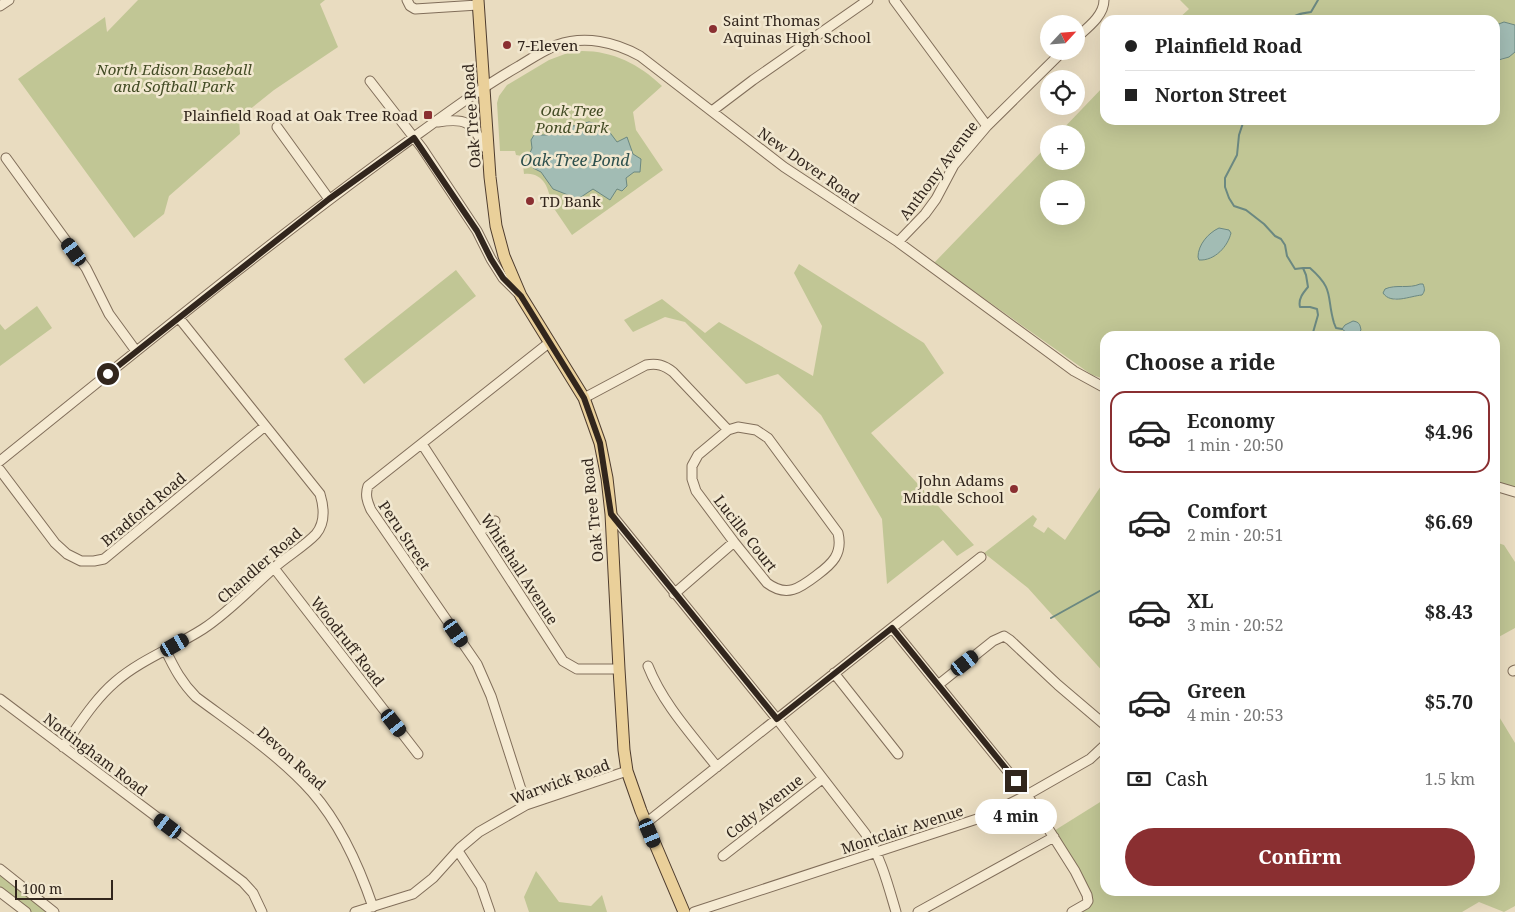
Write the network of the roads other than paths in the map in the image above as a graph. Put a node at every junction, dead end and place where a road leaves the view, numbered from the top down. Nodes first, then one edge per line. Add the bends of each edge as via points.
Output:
1 (9, 0) edge
2 (407, 0) edge
3 (868, 0) edge
4 (894, 0) edge
5 (1104, 0) edge
6 (478, 2) edge
7 (0, 6) edge
8 (1085, 29) edge
9 (1054, 60) edge
10 (370, 81) dead end
11 (484, 86) junction
12 (712, 111) junction
13 (435, 122) junction
14 (987, 126) junction
15 (277, 127) dead end
16 (414, 138) junction
17 (488, 150) junction
18 (6, 158) dead end
19 (329, 199) junction
20 (898, 242) junction
21 (521, 296) junction
22 (179, 318) junction
23 (550, 342) junction
24 (136, 351) junction
25 (1100, 385) edge
26 (584, 398) junction
27 (265, 426) junction
28 (728, 430) junction
29 (422, 444) junction
30 (0, 461) edge
31 (0, 470) edge
32 (1500, 488) edge
33 (1515, 492) edge
34 (611, 514) junction
35 (495, 521) dead end
36 (480, 531) junction
37 (734, 542) junction
38 (981, 557) dead end
39 (274, 568) junction
40 (674, 594) junction
41 (892, 628) junction
42 (166, 651) junction
43 (648, 666) dead end
44 (618, 669) junction
45 (834, 673) junction
46 (938, 685) junction
47 (0, 699) edge
48 (777, 719) junction
49 (1100, 721) edge
50 (63, 747) junction
51 (1100, 750) edge
52 (418, 754) dead end
53 (898, 754) dead end
54 (717, 767) junction
55 (627, 771) junction
56 (822, 778) junction
57 (1027, 795) junction
58 (526, 805) junction
59 (646, 824) junction
60 (1054, 837) junction
61 (458, 851) junction
62 (876, 852) junction
63 (723, 856) dead end
64 (0, 869) edge
65 (0, 892) edge
66 (373, 907) junction
67 (26, 912) edge
68 (54, 912) edge
69 (262, 912) edge
70 (355, 912) edge
71 (490, 912) edge
72 (684, 912) edge
73 (694, 912) edge
74 (896, 912) edge
75 (918, 912) edge
76 (1072, 912) edge

1 - 7 street
2 - 6 street via 415,9
3 - 12 street
4 - 14 street
5 - 8 street via 1099,16
6 - 11 main road, Oak Tree Road
9 - 14 street, Anthony Avenue
10 - 16 street
11 - 12 street, New Dover Road via 551,48 572,42 595,41 616,45 640,56
11 - 13 street, New Dover Road
11 - 17 main road, Oak Tree Road
12 - 20 street, New Dover Road via 784,167
13 - 16 street, New Dover Road
13 - 17 street via 461,120 470,124
14 - 20 street, Anthony Avenue via 954,165 925,214
15 - 19 street
16 - 19 street, New Dover Road
16 - 21 street via 477,231 503,278
17 - 21 main road, Oak Tree Road via 496,226 504,256
18 - 24 street via 86,268 109,314
19 - 22 street, New Dover Road
20 - 25 street, New Dover Road via 1074,371
21 - 23 main road, Oak Tree Road
22 - 24 street, New Dover Road
22 - 27 street, Chandler Road
23 - 26 main road, Oak Tree Road
23 - 29 street, Peru Street
24 - 30 street, New Dover Road
26 - 28 street via 646,365 663,365
26 - 34 main road, Oak Tree Road via 600,443
27 - 31 street, Bradford Road via 104,559 94,561 81,561 66,554
27 - 39 street, Chandler Road via 315,487 324,504 316,534
28 - 37 street, Lucille Court via 698,455 692,473 696,491
28 - 37 street, Lucille Court via 749,428 768,438 835,528 840,545 831,564 801,587 784,591 772,587
29 - 36 street, Whitehall Avenue
29 - 58 street, Peru Street via 368,486 367,502 477,664 491,696
32 - 33 street
34 - 40 street
34 - 44 main road, Oak Tree Road
35 - 36 street
36 - 44 street, Whitehall Avenue via 564,662 577,669
37 - 40 street
38 - 41 street
39 - 42 street, Chandler Road via 222,615
39 - 52 street, Woodruff Road
40 - 48 street
41 - 45 street
41 - 46 street
42 - 50 street, Chandler Road via 116,682 96,701
42 - 66 street, Devon Road via 180,678 196,697 276,759 312,792 349,848
43 - 54 street via 663,696
44 - 55 main road, Oak Tree Road
45 - 48 street
45 - 53 street
46 - 49 street via 993,641 1004,636
46 - 57 street
47 - 50 street, Nottingham Road
48 - 54 street
48 - 56 street
50 - 69 street, Nottingham Road via 243,882 253,893
51 - 57 street, Montclair Avenue
54 - 59 street
55 - 58 street, Warwick Road
55 - 59 main road, Oak Tree Road
56 - 62 street
56 - 63 street, Cody Avenue
57 - 60 street
57 - 62 street, Montclair Avenue via 983,817
58 - 61 street, Warwick Road via 479,832
59 - 72 main road, Oak Tree Road
60 - 75 street
60 - 76 street via 1087,895 1086,904
61 - 66 street, Warwick Road via 413,894
61 - 71 street via 481,886
62 - 73 street, Montclair Avenue
62 - 74 street
64 - 68 street
65 - 67 street
66 - 70 street, Warwick Road

